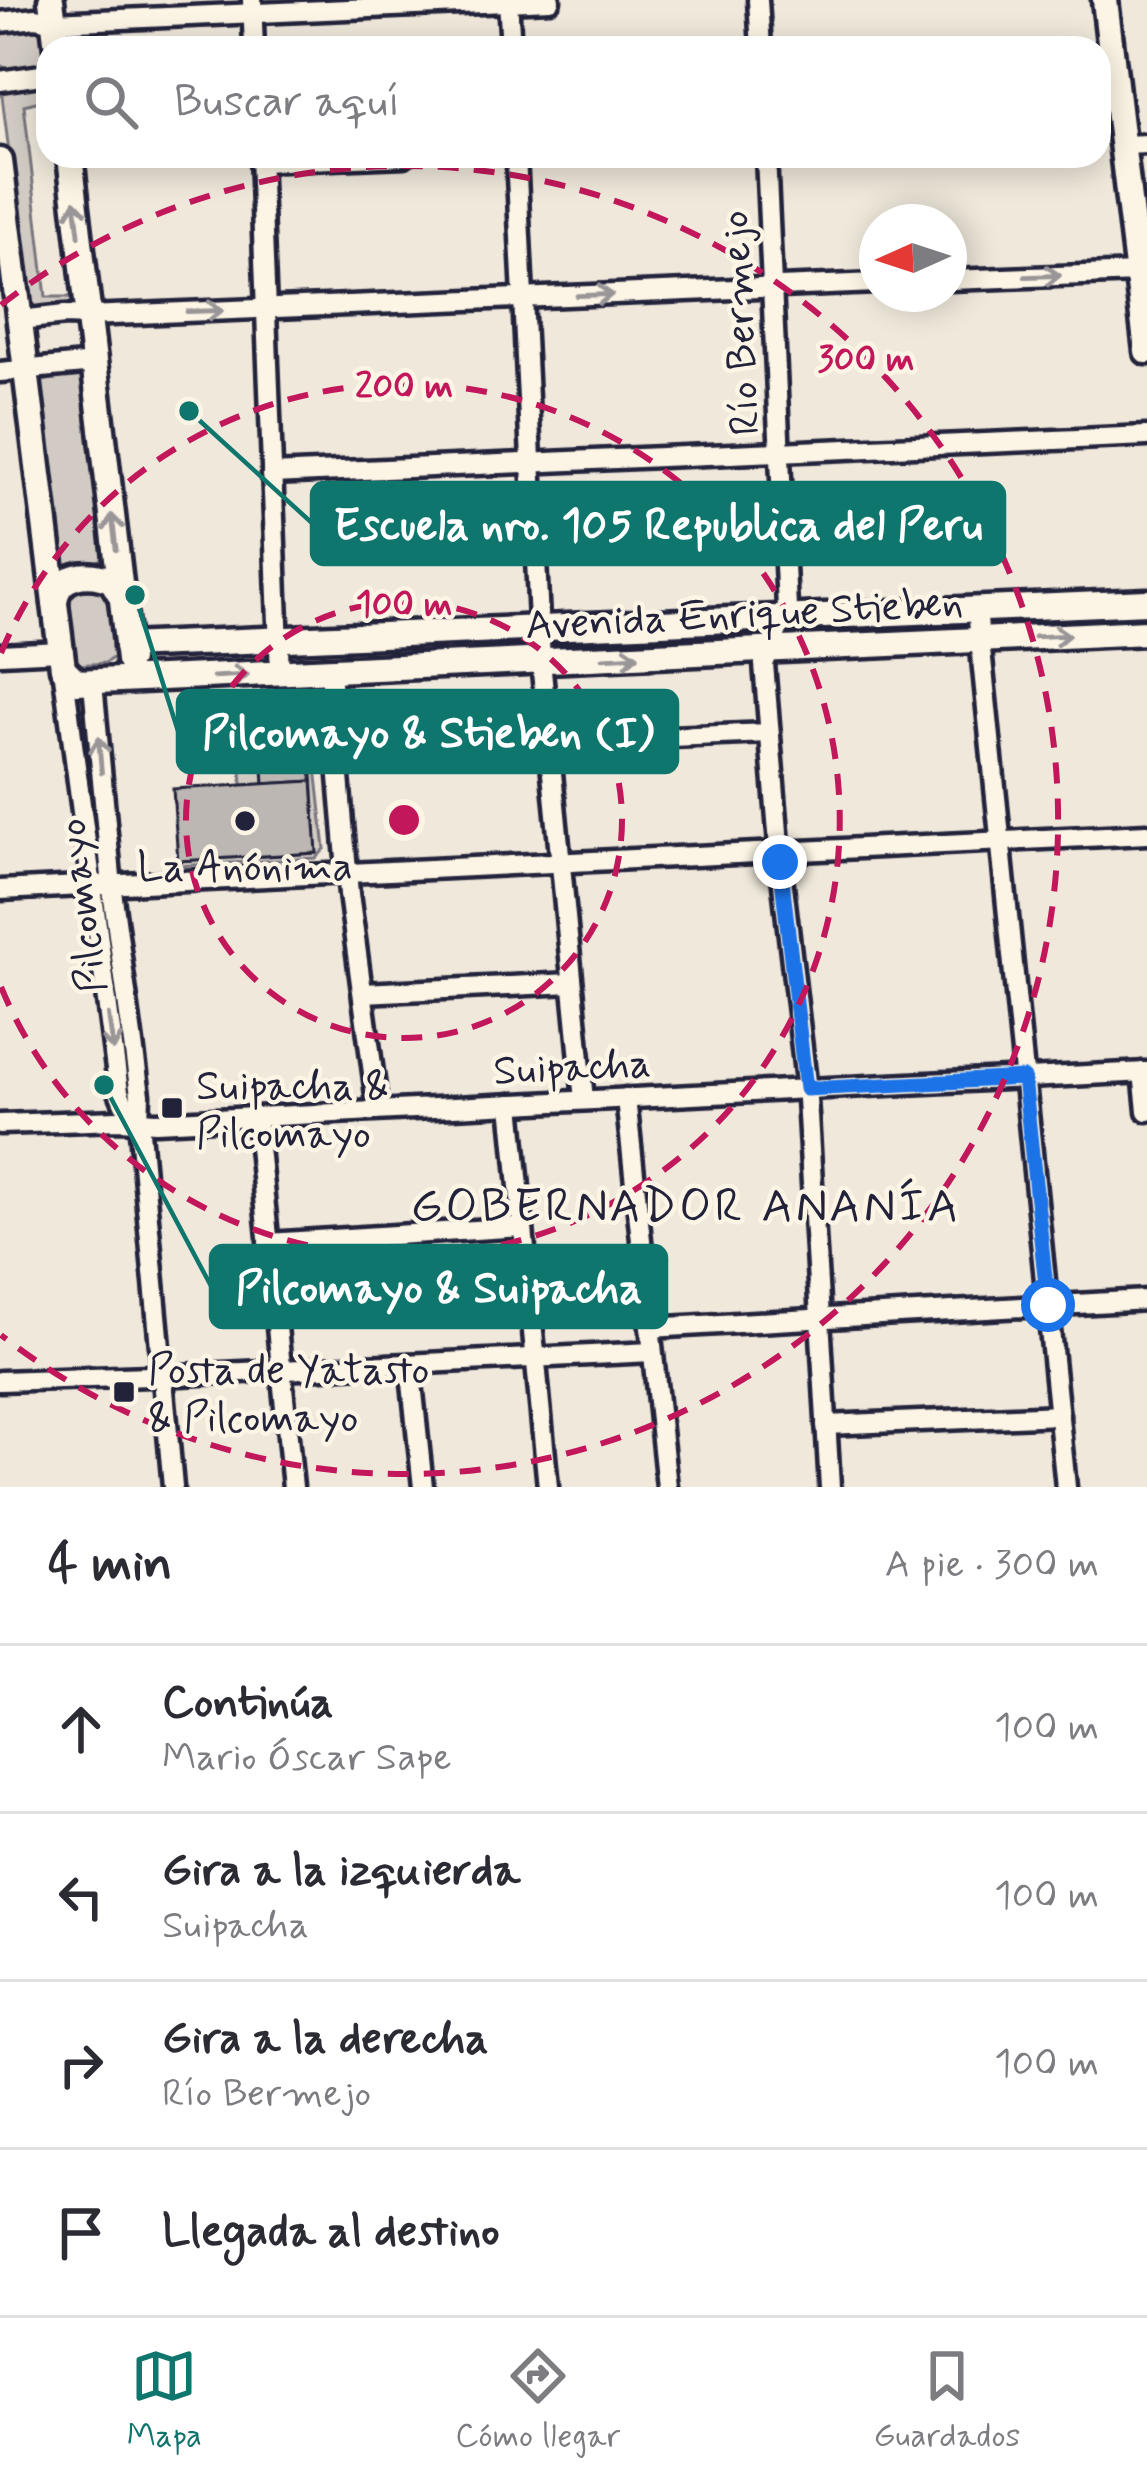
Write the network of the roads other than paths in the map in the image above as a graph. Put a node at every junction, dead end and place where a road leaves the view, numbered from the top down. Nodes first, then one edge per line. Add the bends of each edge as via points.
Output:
1 (550, 0) edge
2 (758, 0) edge
3 (1106, 0) edge
4 (508, 1) edge
5 (252, 7) edge
6 (52, 11) edge
7 (0, 22) edge
8 (510, 36) edge
9 (760, 36) edge
10 (1110, 36) edge
11 (1111, 42) edge
12 (36, 76) edge
13 (0, 80) edge
14 (1122, 134) edge
15 (0, 161) edge
16 (71, 168) edge
17 (260, 168) edge
18 (517, 168) edge
19 (767, 168) edge
20 (1138, 273) junction
21 (967, 279) edge
22 (859, 284) edge
23 (772, 288) junction
24 (523, 298) junction
25 (266, 309) junction
26 (88, 316) junction
27 (20, 320) junction
28 (1147, 351) edge
29 (94, 363) junction
30 (26, 371) junction
31 (0, 372) edge
32 (1147, 436) edge
33 (780, 452) junction
34 (531, 463) junction
35 (272, 474) junction
36 (121, 596) junction
37 (1147, 602) edge
38 (55, 604) junction
39 (976, 610) junction
40 (785, 618) junction
41 (539, 628) junction
42 (1147, 632) edge
43 (279, 640) junction
44 (980, 640) junction
45 (127, 646) junction
46 (768, 650) junction
47 (0, 654) edge
48 (62, 660) junction
49 (541, 661) junction
50 (330, 671) junction
51 (280, 674) junction
52 (104, 682) junction
53 (769, 734) junction
54 (548, 742) junction
55 (1147, 834) edge
56 (1000, 841) junction
57 (779, 852) junction
58 (560, 863) junction
59 (347, 874) junction
60 (102, 886) junction
61 (0, 890) edge
62 (572, 982) junction
63 (363, 993) junction
64 (1145, 1072) edge
65 (1024, 1078) junction
66 (806, 1089) junction
67 (626, 1098) junction
68 (584, 1100) junction
69 (511, 1104) junction
70 (378, 1111) junction
71 (1147, 1111) edge
72 (256, 1117) junction
73 (139, 1121) junction
74 (0, 1124) edge
75 (523, 1227) junction
76 (268, 1243) junction
77 (1147, 1300) edge
78 (1048, 1305) junction
79 (820, 1318) junction
80 (650, 1328) junction
81 (652, 1352) junction
82 (536, 1358) junction
83 (410, 1364) junction
84 (281, 1370) junction
85 (163, 1376) junction
86 (0, 1381) edge
87 (1059, 1414) junction
88 (826, 1425) junction
89 (173, 1487) edge
90 (292, 1487) edge
91 (423, 1487) edge
92 (548, 1487) edge
93 (667, 1487) edge
94 (830, 1487) edge
95 (1066, 1487) edge

1 - 4 street
2 - 9 street
3 - 10 main road
4 - 5 street
4 - 8 street
5 - 6 street
6 - 7 street
11 - 14 main road
12 - 13 street
14 - 20 main road
15 - 27 main road
26 -> 16 main road
17 - 25 street
18 - 24 street
19 - 23 street, Río Bermejo
21 -> 20 street
20 - 28 main road
22 - 23 street
24 -> 23 street
23 - 33 street, Río Bermejo
24 - 25 street
24 - 34 street
26 -> 25 street
25 - 35 street
26 - 27 street
26 - 29 main road
27 - 30 main road
29 - 30 street
36 -> 29 main road
30 - 31 street
30 - 38 main road
32 - 33 street
33 - 34 street
33 - 40 street, Río Bermejo
34 - 35 street
34 - 41 street
35 - 43 street
36 - 38 main road via 104,576 72,578 58,587
36 - 45 main road
37 - 39 main road, Avenida Enrique Stieben
38 - 48 main road
39 - 40 main road, Avenida Enrique Stieben
39 - 44 street
40 - 41 main road, Avenida Enrique Stieben
40 - 46 street, Río Bermejo
41 - 43 main road, Avenida Enrique Stieben
41 - 49 street
44 -> 42 main road, Avenida Enrique Stieben
43 - 45 main road, Avenida Enrique Stieben
43 - 51 street
44 - 46 main road, Avenida Enrique Stieben
44 - 56 street
45 - 52 main road via 128,674
49 -> 46 main road, Avenida Enrique Stieben
46 - 53 street, Río Bermejo
47 - 48 street
48 - 52 main road, Avenida Enrique Stieben via 77,682
48 - 60 street, Pilcomayo
49 - 50 main road, Avenida Enrique Stieben
49 - 54 street
50 - 51 main road, Avenida Enrique Stieben
50 - 59 street
52 -> 51 main road, Avenida Enrique Stieben
60 -> 52 street, Pilcomayo
53 - 54 street
53 - 57 street, Río Bermejo
54 - 58 street
55 - 56 street
56 - 57 street
56 - 65 street
57 - 58 street
57 - 66 street, Río Bermejo
58 - 59 street
58 - 62 street
59 - 60 street
59 - 63 street
60 - 61 street
60 - 73 street, Pilcomayo via 119,1092
62 - 63 street
62 - 68 street
63 - 70 street
64 - 65 street, Suipacha
64 - 71 street
65 - 66 street, Suipacha
65 - 78 street
66 - 67 street, Suipacha
66 - 79 street, Río Bermejo
67 - 68 street, Suipacha
67 - 80 street
68 - 69 street, Suipacha
69 - 70 street, Suipacha
69 - 75 street
70 - 72 street, Suipacha
72 - 73 street, Suipacha
72 - 76 street
73 - 74 street, Suipacha
73 - 85 street, Pilcomayo
75 - 76 street
75 - 82 street
76 - 84 street
77 - 78 street
78 - 79 street
78 - 87 street
79 - 80 street
79 - 88 street, Río Bermejo
80 - 81 street
81 - 82 street
81 - 93 street
82 - 83 street
82 - 92 street
83 - 84 street
83 - 91 street
84 - 85 street
84 - 90 street
85 - 86 street
85 - 89 street, Pilcomayo
87 - 88 street
87 - 95 street
88 - 94 street, Río Bermejo

